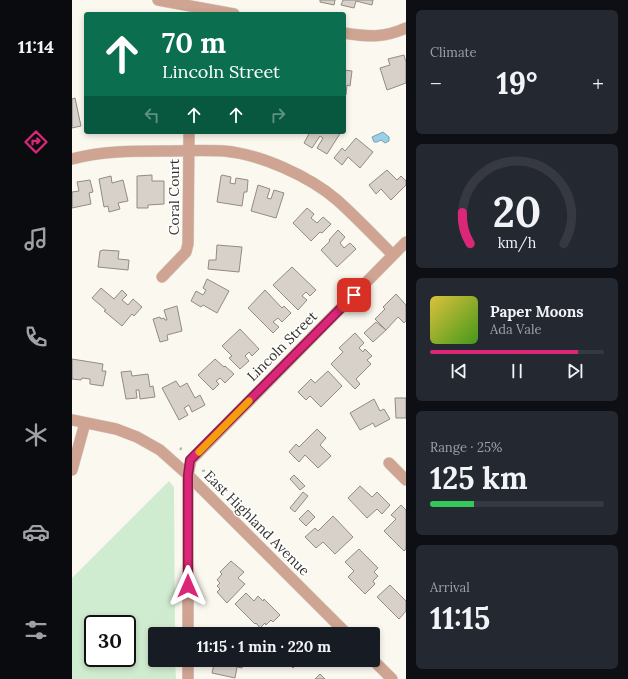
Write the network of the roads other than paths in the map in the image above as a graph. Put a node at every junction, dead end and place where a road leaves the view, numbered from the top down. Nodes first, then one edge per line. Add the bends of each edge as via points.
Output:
1 (158, 0) edge
2 (190, 7) edge
3 (221, 12) edge
4 (406, 28) edge
5 (346, 33) edge
6 (189, 134) edge
7 (189, 150) junction
8 (72, 159) edge
9 (406, 242) edge
10 (393, 255) junction
11 (162, 277) dead end
12 (72, 420) edge
13 (85, 422) junction
14 (389, 463) dead end
15 (72, 470) edge
16 (188, 475) junction
17 (406, 480) edge
18 (188, 627) edge
19 (340, 627) edge
20 (188, 667) edge
21 (380, 667) edge
22 (188, 679) edge
23 (392, 679) edge

1 - 2 street
2 - 3 street
4 - 5 street via 379,37
6 - 7 street, Coral Court
7 - 8 street via 85,155
7 - 10 street via 225,151 258,158 283,167 336,199
7 - 11 street, Coral Court via 188,244 186,252
9 - 10 street, Lincoln Street
10 - 16 street, Lincoln Street via 190,460
12 - 13 street, East Highland Avenue
13 - 15 street
13 - 16 street, East Highland Avenue via 137,437 160,450
14 - 17 street
16 - 18 street, Lincoln Street
16 - 19 street, East Highland Avenue
20 - 22 street
21 - 23 street

